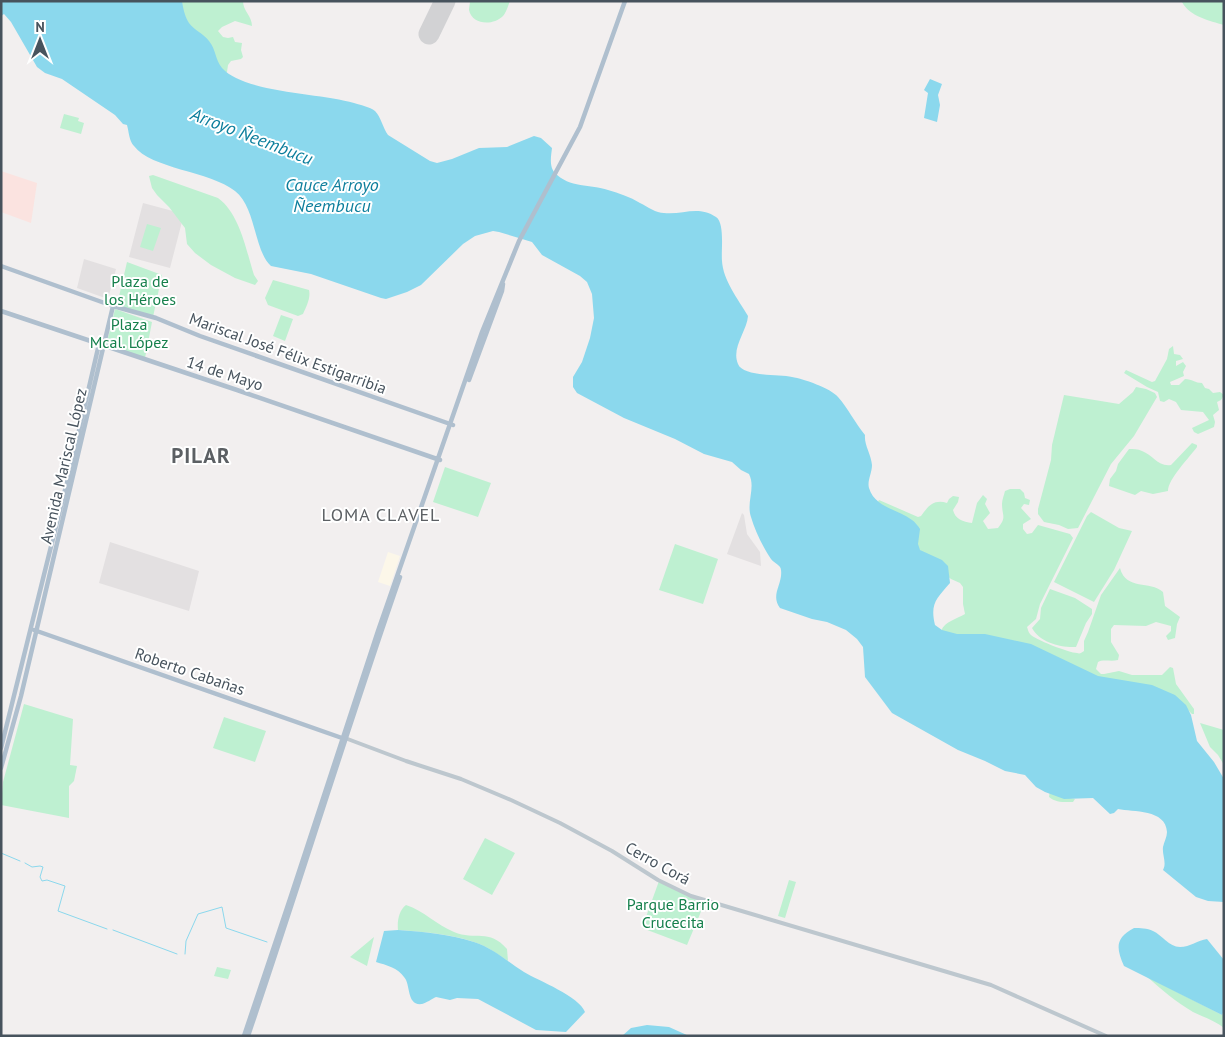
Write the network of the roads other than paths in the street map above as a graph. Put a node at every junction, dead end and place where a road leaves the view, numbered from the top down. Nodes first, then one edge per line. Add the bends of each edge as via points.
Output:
1 (625, 1) edge
2 (1, 266) edge
3 (114, 306) junction
4 (1, 311) edge
5 (102, 345) junction
6 (451, 424) junction
7 (439, 460) junction
8 (33, 630) junction
9 (344, 738) junction
10 (1, 748) edge
11 (1, 768) edge
12 (244, 1036) edge
13 (248, 1036) edge
14 (1106, 1036) edge

1 - 6 main road via 580,127 519,241 482,332
2 - 3 main road, Mariscal José Félix Estigarribia
3 - 5 main road, Avenida Mariscal López
3 - 6 main road, Mariscal José Félix Estigarribia via 156,318
4 - 5 main road, 14 de Mayo
5 - 7 main road, 14 de Mayo
5 - 8 main road, Avenida Mariscal López via 73,480
6 - 7 main road
7 - 9 main road
8 - 9 main road, Roberto Cabañas
8 - 10 main road
8 - 11 main road via 21,696
9 - 12 main road
9 - 13 main road
9 - 14 street, Cerro Corá via 511,800 560,823 691,896 991,985

